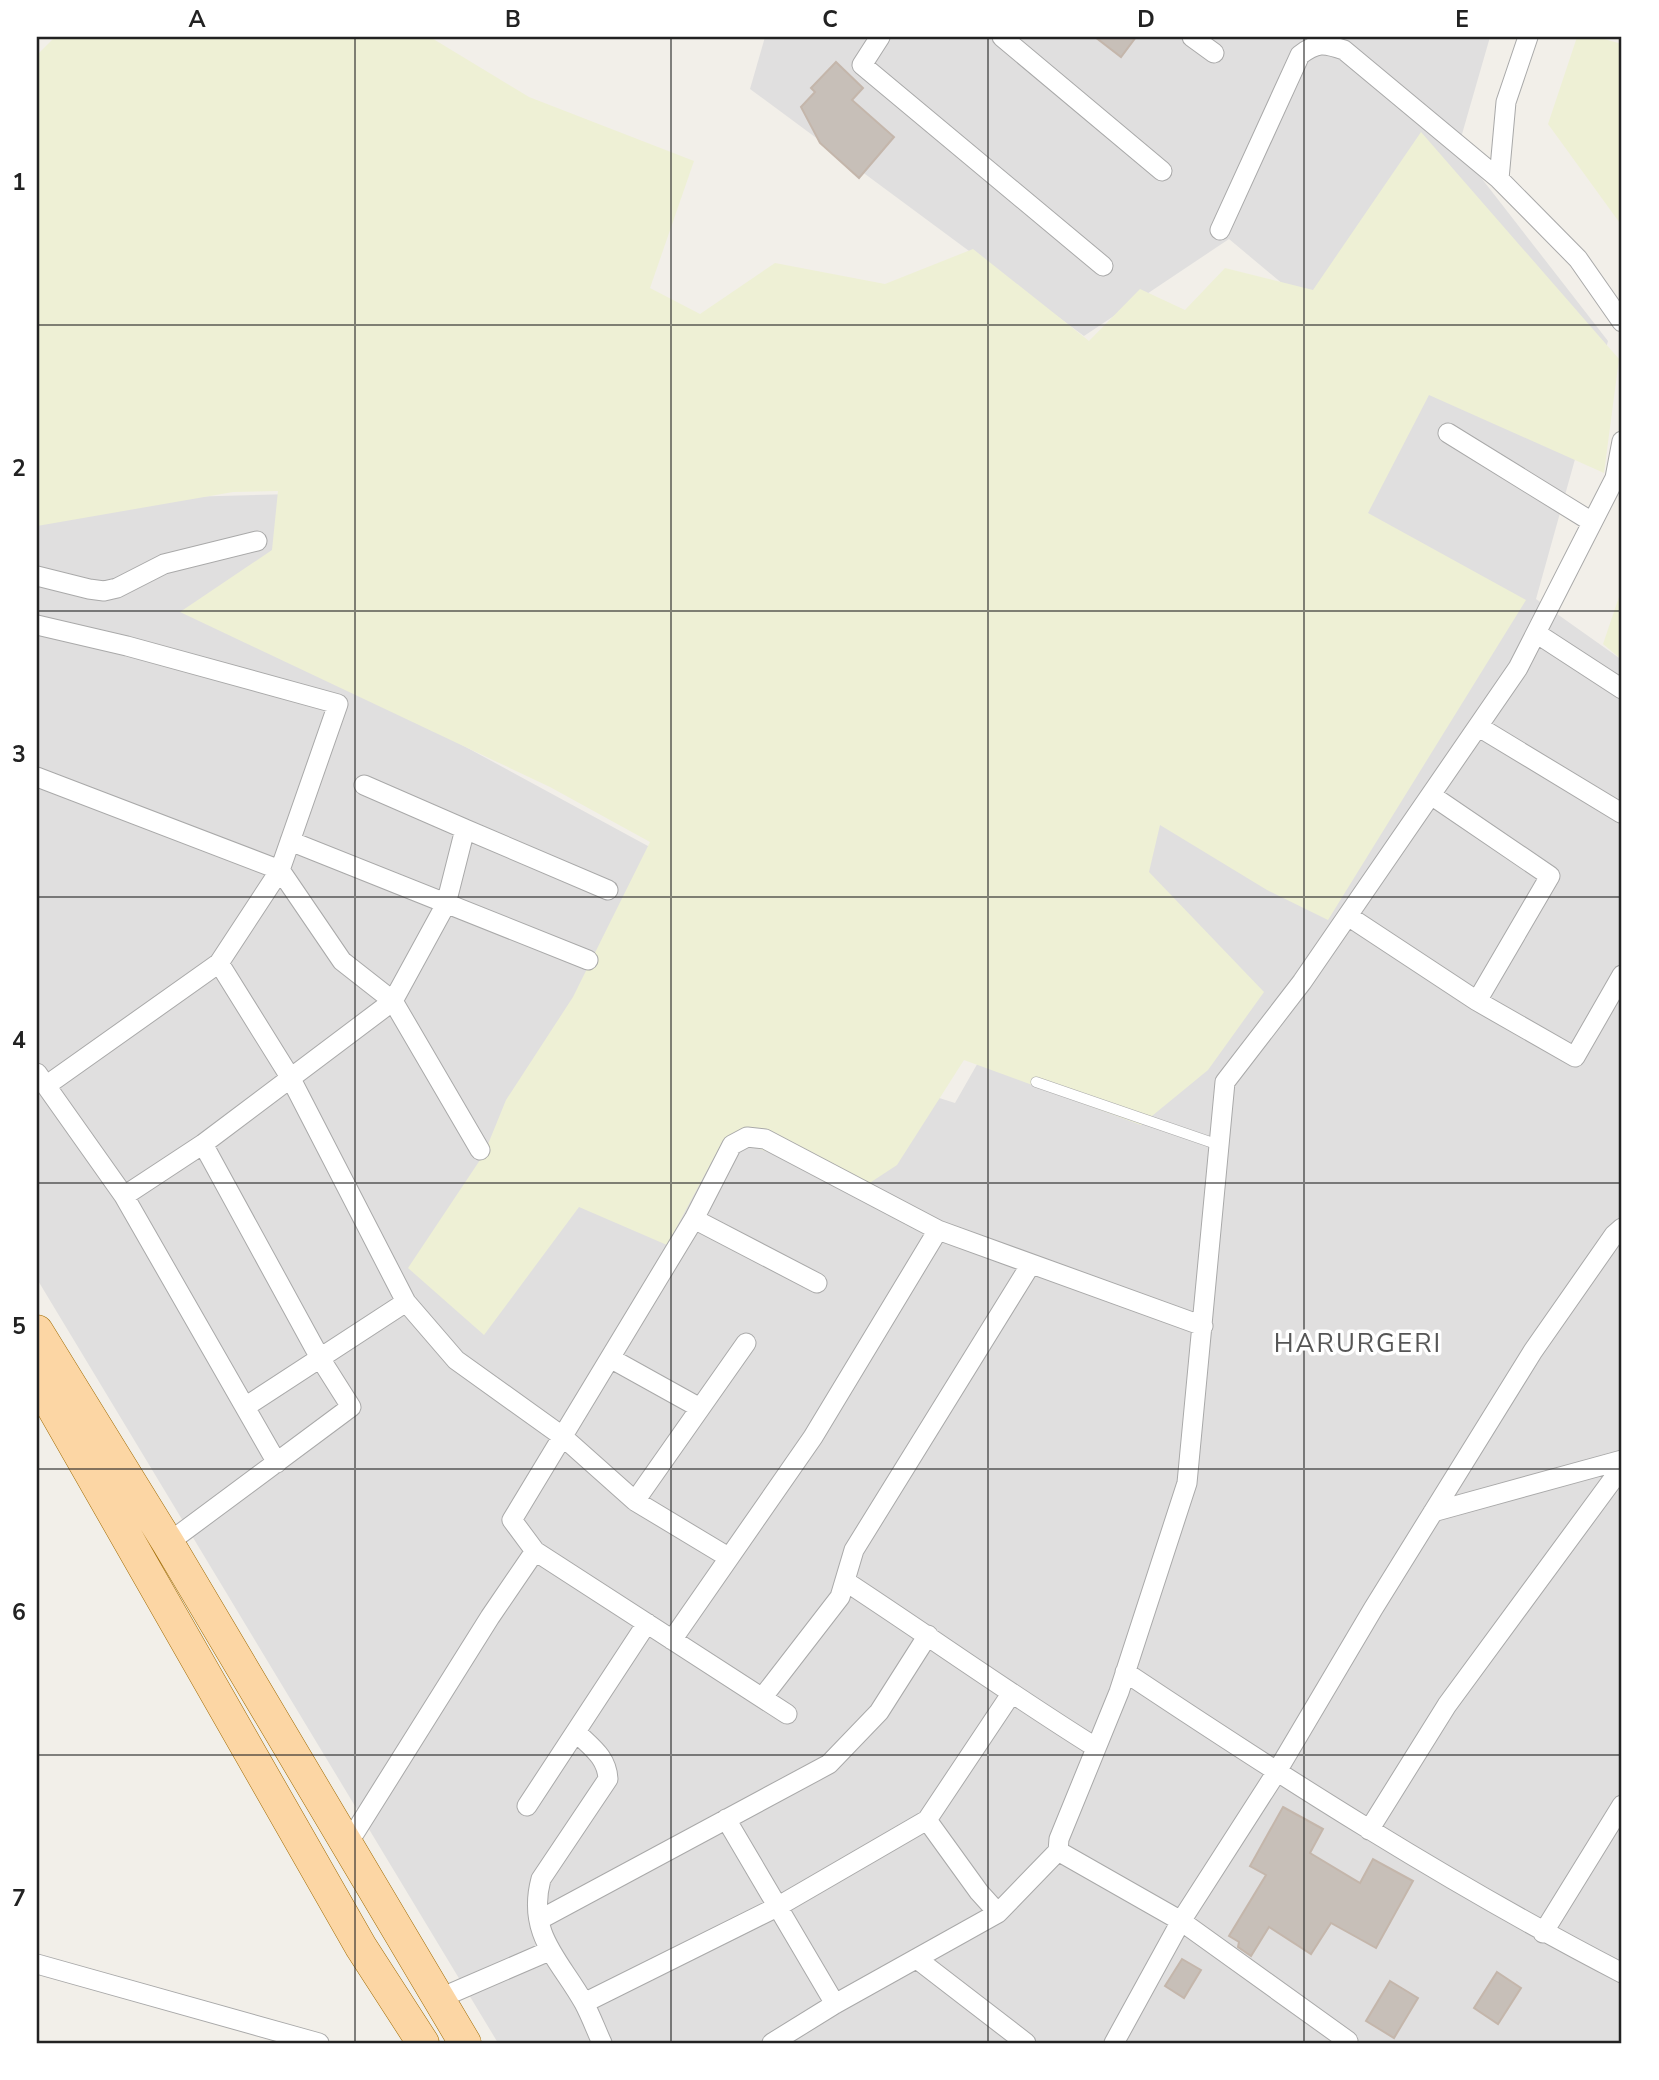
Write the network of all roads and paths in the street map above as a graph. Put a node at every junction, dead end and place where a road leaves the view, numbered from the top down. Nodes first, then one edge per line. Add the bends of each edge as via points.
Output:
1 (880, 37) edge
2 (1002, 37) edge
3 (1192, 37) edge
4 (1528, 37) edge
5 (1214, 53) dead end
6 (1162, 171) dead end
7 (1499, 179) junction
8 (1220, 230) dead end
9 (1103, 266) dead end
10 (1622, 321) edge
11 (1448, 433) dead end
12 (1622, 441) edge
13 (1618, 480) edge
14 (1592, 522) junction
15 (257, 541) dead end
16 (37, 576) edge
17 (37, 625) edge
18 (1536, 633) junction
19 (1622, 689) edge
20 (1479, 727) junction
21 (37, 777) edge
22 (364, 785) dead end
23 (1431, 795) junction
24 (1621, 813) edge
25 (465, 829) junction
26 (290, 841) junction
27 (280, 870) junction
28 (608, 890) dead end
29 (446, 904) junction
30 (1348, 916) junction
31 (588, 960) dead end
32 (219, 963) junction
33 (1622, 975) edge
34 (393, 1000) junction
35 (1477, 1001) junction
36 (290, 1077) junction
37 (42, 1079) edge
38 (1036, 1082) dead end
39 (202, 1144) junction
40 (1219, 1145) junction
41 (480, 1150) dead end
42 (124, 1196) junction
43 (694, 1219) junction
44 (1622, 1228) edge
45 (938, 1230) junction
46 (1031, 1264) junction
47 (817, 1283) dead end
48 (406, 1302) junction
49 (1203, 1326) junction
50 (37, 1331) edge
51 (746, 1343) dead end
52 (320, 1358) junction
53 (610, 1358) junction
54 (37, 1380) edge
55 (245, 1407) junction
56 (700, 1408) junction
57 (562, 1436) junction
58 (1622, 1460) edge
59 (277, 1463) junction
60 (1622, 1467) edge
61 (635, 1502) junction
62 (1433, 1512) junction
63 (169, 1543) junction
64 (536, 1551) junction
65 (729, 1557) junction
66 (845, 1581) junction
67 (647, 1623) junction
68 (928, 1635) junction
69 (672, 1640) junction
70 (1125, 1672) junction
71 (1011, 1695) junction
72 (762, 1698) junction
73 (787, 1714) dead end
74 (576, 1732) junction
75 (1095, 1747) junction
76 (1276, 1773) junction
77 (1622, 1805) edge
78 (527, 1806) dead end
79 (726, 1819) junction
80 (927, 1820) junction
81 (1369, 1830) junction
82 (347, 1845) junction
83 (1058, 1851) junction
84 (777, 1907) junction
85 (998, 1913) junction
86 (539, 1920) junction
87 (1181, 1921) junction
88 (1543, 1933) junction
89 (549, 1951) junction
90 (916, 1959) junction
91 (37, 1964) edge
92 (1622, 1973) edge
93 (438, 1999) junction
94 (584, 2003) junction
95 (835, 2004) junction
96 (1348, 2041) dead end
97 (319, 2043) edge
98 (423, 2043) edge
99 (465, 2043) edge
100 (602, 2043) edge
101 (772, 2043) edge
102 (1026, 2043) edge
103 (1114, 2043) edge

1 - 9 street via 862,65
2 - 6 street
3 - 5 street
4 - 7 street via 1506,102
7 - 8 street via 1344,50 1314,45 1300,55
7 - 10 street via 1578,259
11 - 14 street
12 - 13 street
13 - 14 street
14 - 18 street
15 - 16 street via 164,564 104,591
17 - 26 street via 338,704
18 - 19 street
18 - 20 street
20 - 23 street
20 - 24 street
21 - 27 street
22 - 25 street
23 - 30 street
23 - 35 street via 1550,876
25 - 28 street
25 - 29 street
26 - 27 street
26 - 29 street
27 - 32 street
27 - 34 street via 342,961
29 - 31 street
29 - 34 street
30 - 35 street
30 - 40 street via 1224,1082
32 - 36 street
32 - 37 street
33 - 35 street via 1575,1057
34 - 36 street
34 - 41 street
36 - 39 street
36 - 48 street
37 - 42 street
38 - 40 lane
39 - 42 street
39 - 52 street
40 - 49 street
42 - 55 street
43 - 45 street via 732,1144 747,1137 765,1139
43 - 47 street
43 - 53 street
44 - 62 street via 1533,1351
45 - 46 street
45 - 65 street via 813,1437
46 - 49 street
46 - 66 street via 854,1550
48 - 52 street
48 - 57 street via 456,1360
49 - 70 street via 1187,1483
50 - 63 main road
51 - 56 street
52 - 55 street
52 - 59 street via 351,1408
53 - 56 street
53 - 57 street
54 - 98 main road via 361,1947
55 - 59 street
56 - 61 street
57 - 61 street
57 - 64 street via 512,1520
58 - 62 street
59 - 63 street
60 - 81 street via 1447,1705
61 - 65 street
62 - 76 street
63 - 82 main road
64 - 67 street
64 - 82 street
65 - 69 street
66 - 68 street
66 - 72 street via 841,1597
67 - 69 street
67 - 74 street
68 - 71 street
68 - 79 street via 879,1712 829,1764
69 - 72 street
70 - 75 street
70 - 76 street
71 - 75 street
71 - 80 street
72 - 73 street
74 - 78 street
74 - 86 street via 602,1758 608,1779 541,1879
75 - 83 street
76 - 81 street
76 - 87 street
77 - 88 street
79 - 84 street
79 - 86 street
80 - 84 street
80 - 85 street
81 - 88 street
82 - 93 main road
83 - 85 street
83 - 87 street
84 - 94 street
84 - 95 street
85 - 90 street
86 - 89 street
87 - 96 street
87 - 103 street
88 - 92 street
89 - 93 street
89 - 94 street
90 - 95 street
90 - 102 street
91 - 97 street
93 - 99 main road
94 - 100 street
95 - 101 street

